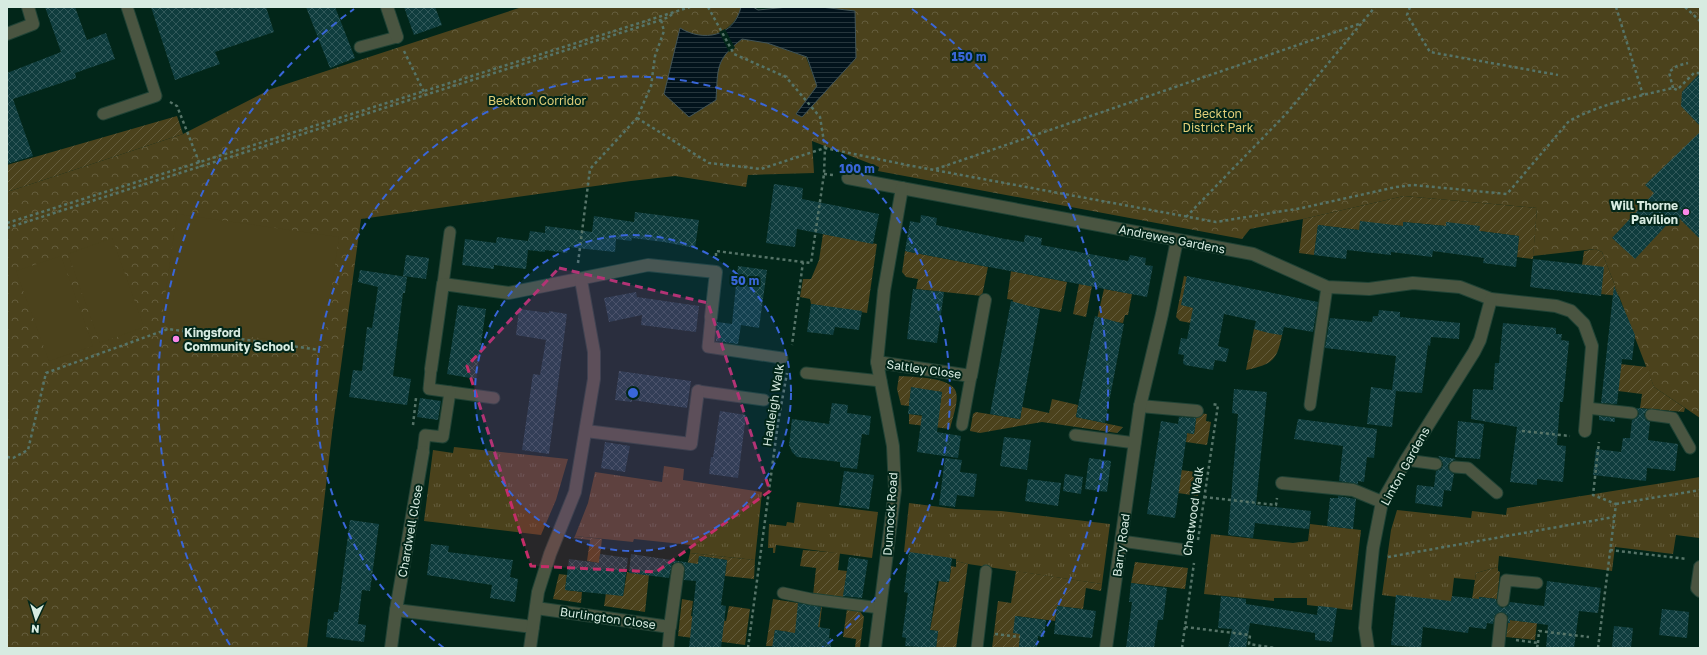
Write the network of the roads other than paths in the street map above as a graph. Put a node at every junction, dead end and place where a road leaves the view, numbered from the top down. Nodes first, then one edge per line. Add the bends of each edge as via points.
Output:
1 (28, 7) edge
2 (127, 7) edge
3 (387, 7) edge
4 (7, 34) edge
5 (397, 37) joint
6 (360, 47) dead end
7 (103, 114) dead end
8 (848, 178) dead end
9 (902, 188) junction
10 (450, 232) dead end
11 (1177, 240) junction
12 (581, 280) junction
13 (443, 284) junction
14 (1327, 287) junction
15 (985, 300) dead end
16 (1491, 300) junction
17 (711, 317) joint
18 (782, 358) dead end
19 (877, 362) junction
20 (431, 369) joint
21 (806, 373) dead end
22 (971, 376) junction
23 (881, 381) junction
24 (698, 391) joint
25 (450, 392) junction
26 (494, 398) dead end
27 (764, 400) dead end
28 (1310, 405) dead end
29 (1140, 406) junction
30 (1587, 408) junction
31 (1197, 411) road end
32 (1632, 413) dead end
33 (1650, 416) dead end
34 (962, 425) dead end
35 (586, 431) junction
36 (1585, 434) road end
37 (1076, 435) dead end
38 (1135, 443) junction
39 (1690, 448) dead end
40 (423, 452) joint
41 (1406, 460) junction
42 (1436, 464) dead end
43 (1455, 467) dead end
44 (1282, 483) road end
45 (1497, 493) dead end
46 (1382, 502) junction
47 (1121, 541) junction
48 (1186, 550) dead end
49 (1697, 563) edge
50 (678, 568) dead end
51 (986, 571) dead end
52 (1537, 583) dead end
53 (1700, 591) edge
54 (783, 593) dead end
55 (1503, 601) dead end
56 (536, 608) junction
57 (880, 608) junction
58 (396, 610) junction
59 (1501, 619) dead end
60 (533, 627) junction
61 (670, 627) junction
62 (1499, 643) edge
63 (391, 648) edge
64 (530, 648) edge
65 (668, 648) edge
66 (875, 648) edge
67 (977, 648) edge
68 (1106, 648) edge
69 (1368, 648) edge

1 - 4 street via 34,24
2 - 7 lane via 156,96
3 - 5 street
5 - 6 lane
8 - 9 street, Andrewes Gardens
9 - 11 street, Andrewes Gardens
9 - 19 street, Dunnock Road via 884,291
10 - 13 lane
11 - 14 street, Andrewes Gardens via 1253,254
11 - 29 street, Barry Road
12 - 13 street via 509,293
12 - 17 street via 648,264 716,272
12 - 35 street via 594,352 594,379
13 - 20 street
14 - 16 street, Andrewes Gardens via 1369,289 1413,283 1460,287
14 - 28 lane
15 - 22 street, Saltley Close
16 - 30 street, Andrewes Gardens via 1556,306 1571,311 1584,324 1592,346
16 - 41 street, Linton Gardens via 1474,352
17 - 18 lane via 708,347
19 - 22 street, Saltley Close
19 - 23 street, Dunnock Road
20 - 25 lane via 429,389
21 - 23 lane
22 - 34 lane, Saltley Close
23 - 57 street, Dunnock Road via 893,446 894,490
24 - 27 lane
24 - 35 street via 691,444
25 - 26 lane
25 - 40 lane via 444,437 425,435
29 - 31 street
29 - 38 street, Barry Road
30 - 32 lane
30 - 36 street, Andrewes Gardens
33 - 39 lane via 1674,418
35 - 56 street via 575,492 550,554 538,592
37 - 38 lane
38 - 47 street, Barry Road
40 - 58 street, Chardwell Close
41 - 42 lane
41 - 46 street, Linton Gardens
43 - 45 lane via 1468,468
44 - 46 street via 1352,490
46 - 69 street, Linton Gardens via 1372,560 1365,628
47 - 48 lane
47 - 68 street, Barry Road
49 - 53 street via 1697,588
50 - 61 street, Burlington Close
51 - 67 lane
52 - 55 lane via 1506,580
54 - 57 lane
56 - 60 street
56 - 61 street, Burlington Close
57 - 66 street, Dunnock Road
58 - 60 street
58 - 63 street, Chardwell Close
59 - 62 street
60 - 64 street
61 - 65 lane

